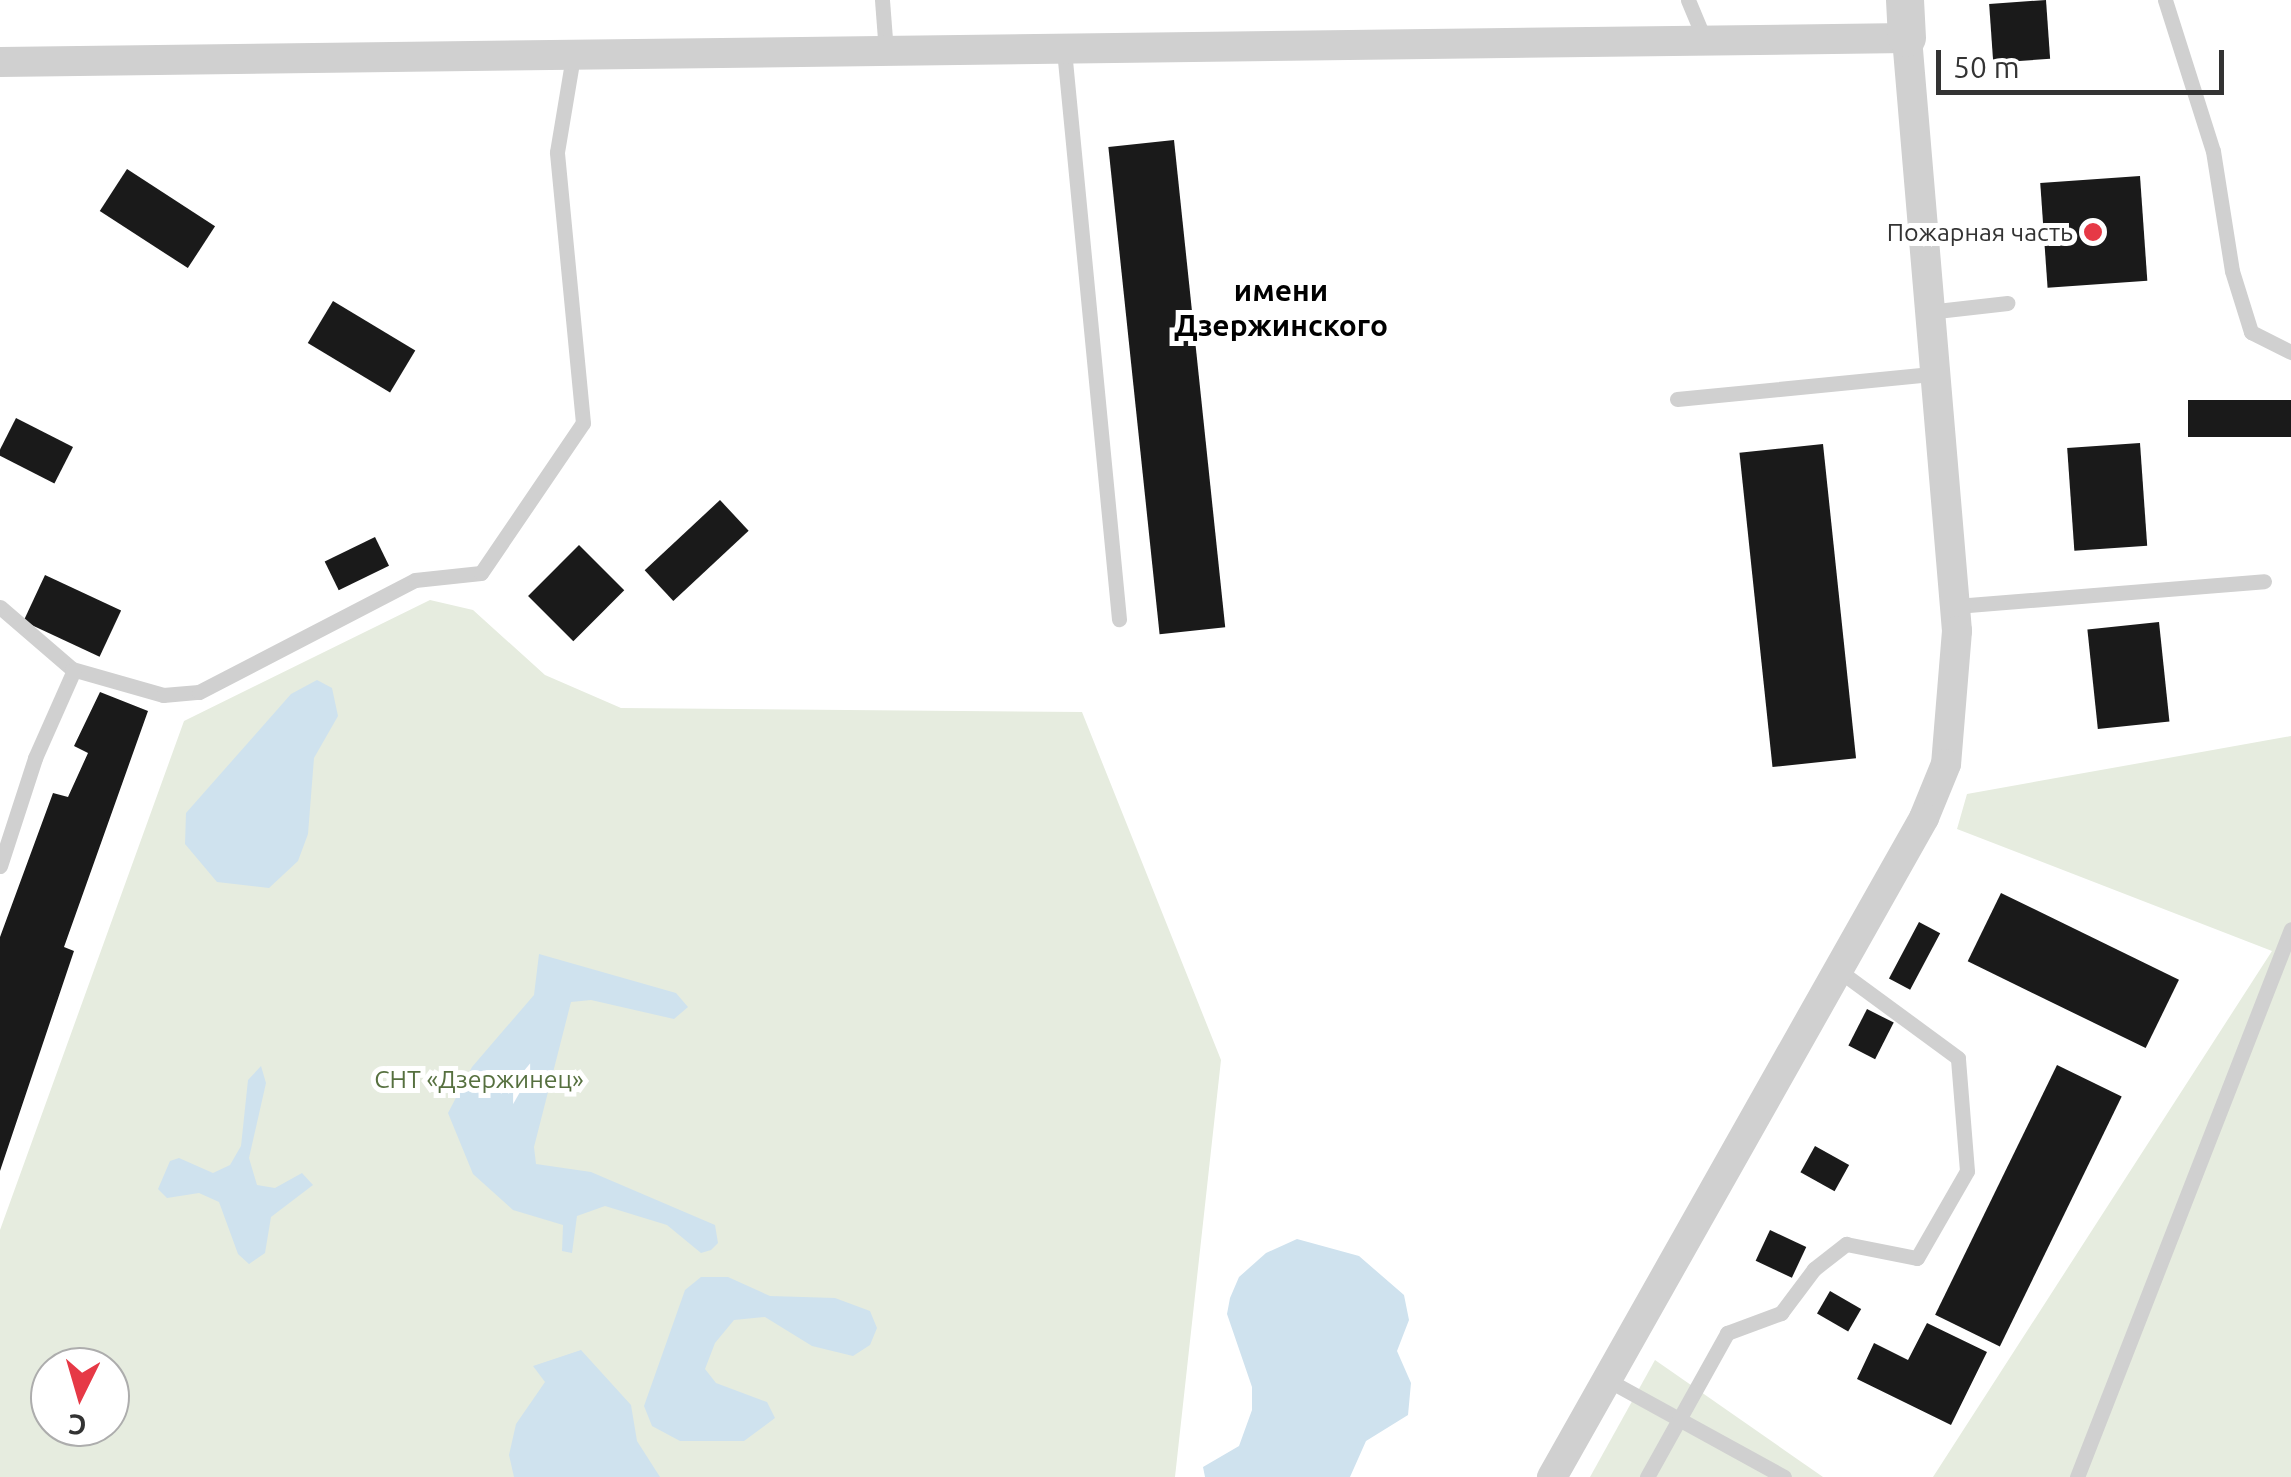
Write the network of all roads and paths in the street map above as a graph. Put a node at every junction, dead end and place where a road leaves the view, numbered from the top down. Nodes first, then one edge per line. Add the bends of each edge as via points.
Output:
1 (882, 0) edge
2 (1688, 0) edge
3 (1905, 0) edge
4 (2165, 0) edge
5 (1907, 38) junction
6 (1706, 43) junction
7 (1064, 50) junction
8 (886, 52) junction
9 (573, 56) junction
10 (0, 62) edge
11 (2007, 304) dead end
12 (1928, 312) junction
13 (2291, 352) edge
14 (1934, 374) junction
15 (1677, 399) dead end
16 (2264, 582) dead end
17 (1956, 606) junction
18 (0, 608) edge
19 (1119, 619) dead end
20 (74, 670) junction
21 (0, 866) edge
22 (2291, 930) edge
23 (1837, 969) junction
24 (1606, 1379) junction
25 (1676, 1416) junction
26 (1552, 1477) edge
27 (1646, 1477) edge
28 (1784, 1477) edge
29 (2077, 1477) edge

1 - 8 lane
2 - 6 lane
3 - 5 street
4 - 13 lane via 2213,151 2232,271 2251,332
5 - 6 street
5 - 12 street
6 - 7 street
7 - 8 street
7 - 19 lane
8 - 9 street
9 - 10 street
9 - 20 lane via 557,152 583,423 481,573 415,580 199,692 163,695
11 - 12 lane
12 - 14 street
14 - 15 lane
14 - 17 street
16 - 17 lane
17 - 23 street via 1956,692 1946,764 1934,799
18 - 20 lane
20 - 21 lane via 35,758
22 - 29 lane
23 - 24 street
23 - 25 lane via 1958,1058 1966,1170 1917,1258 1846,1244 1814,1269 1781,1313 1727,1333
24 - 25 lane
24 - 26 street
25 - 27 lane
25 - 28 lane

